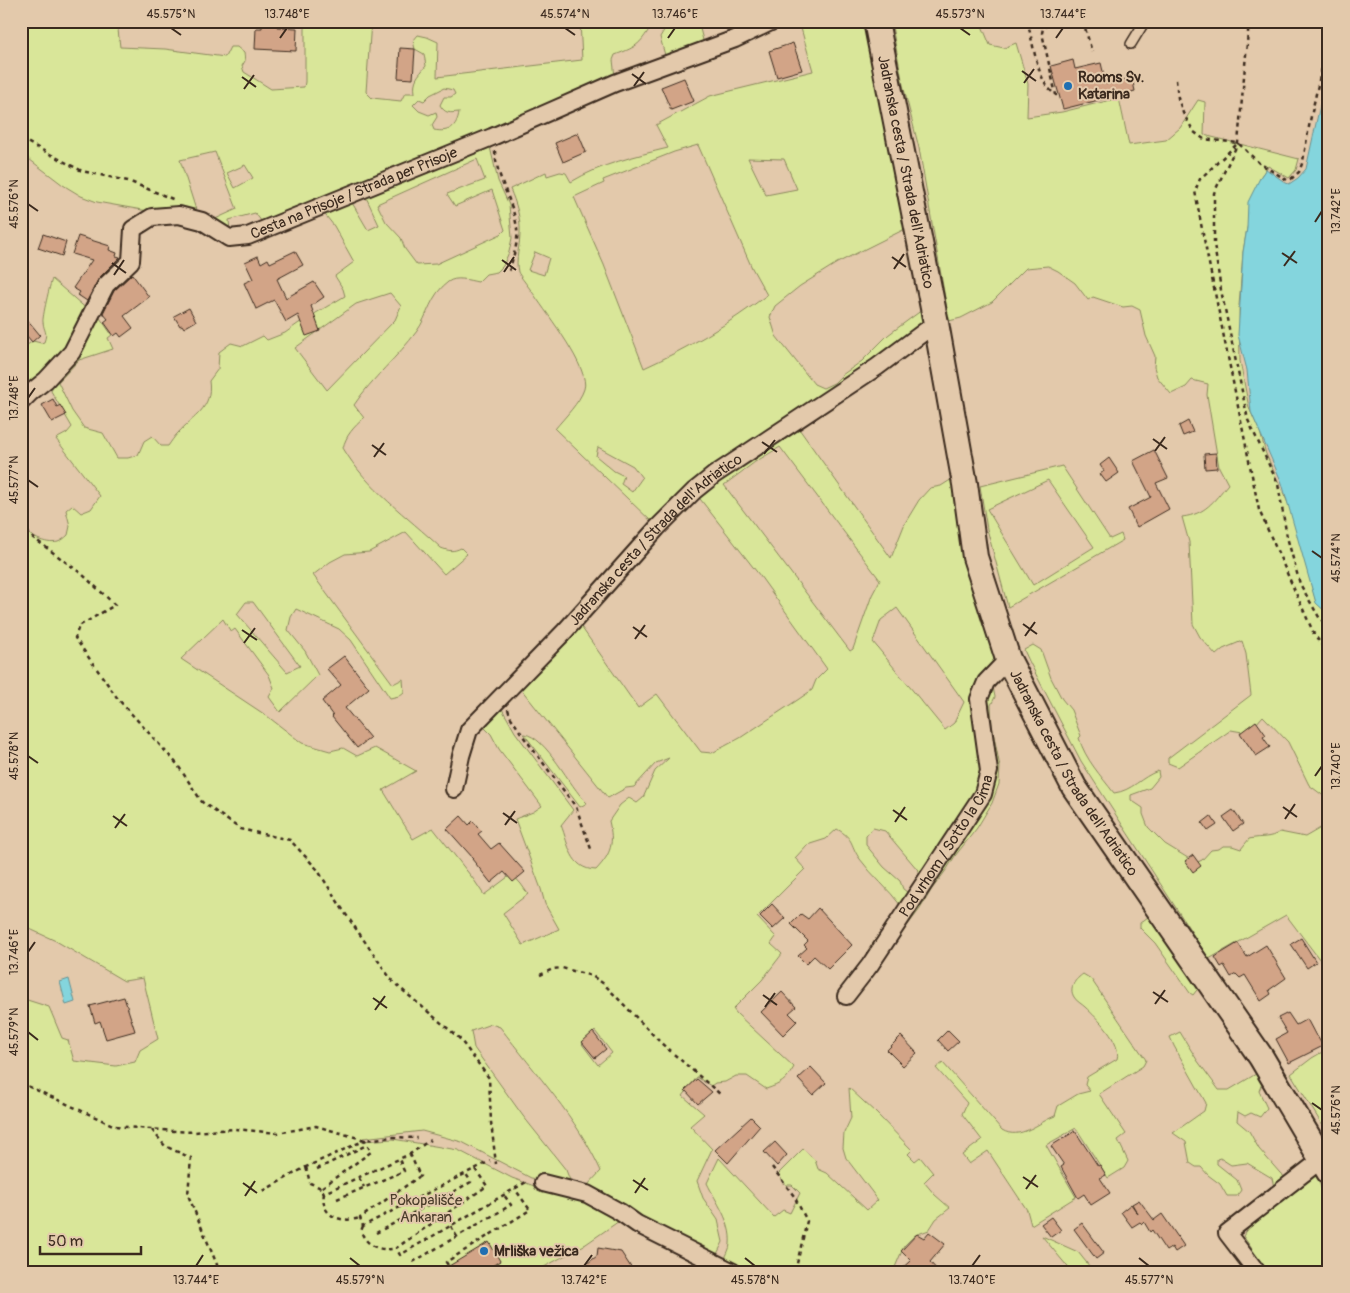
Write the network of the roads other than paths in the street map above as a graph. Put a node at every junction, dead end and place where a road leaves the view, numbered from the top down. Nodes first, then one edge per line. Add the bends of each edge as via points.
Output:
1 (773, 21) edge
2 (876, 21) edge
3 (1146, 21) edge
4 (1131, 44) dead end
5 (936, 323) junction
6 (21, 402) edge
7 (1008, 659) junction
8 (454, 789) dead end
9 (846, 996) dead end
10 (1326, 1166) edge
11 (536, 1182) road end
12 (733, 1272) edge
13 (1257, 1272) edge

1 - 6 street, Cesta na Prisoje / Strada per Prisoje via 248,236 229,238 202,221 180,215 152,217 133,229 131,261 106,285 72,352
2 - 5 main road, Jadranska cesta / Strada dell'Adriatico
3 - 4 lane
5 - 7 main road, Jadranska cesta / Strada dell'Adriatico via 965,484 974,557
5 - 8 street, Jadranska cesta / Strada dell'Adriatico via 694,491 469,730
7 - 9 street, Pod vrhom / Sotto la Cima via 986,682 979,699 989,771 983,794
7 - 10 main road, Jadranska cesta / Strada dell'Adriatico via 1074,787 1261,1057
10 - 13 street via 1227,1233
11 - 12 street via 587,1194 637,1224

